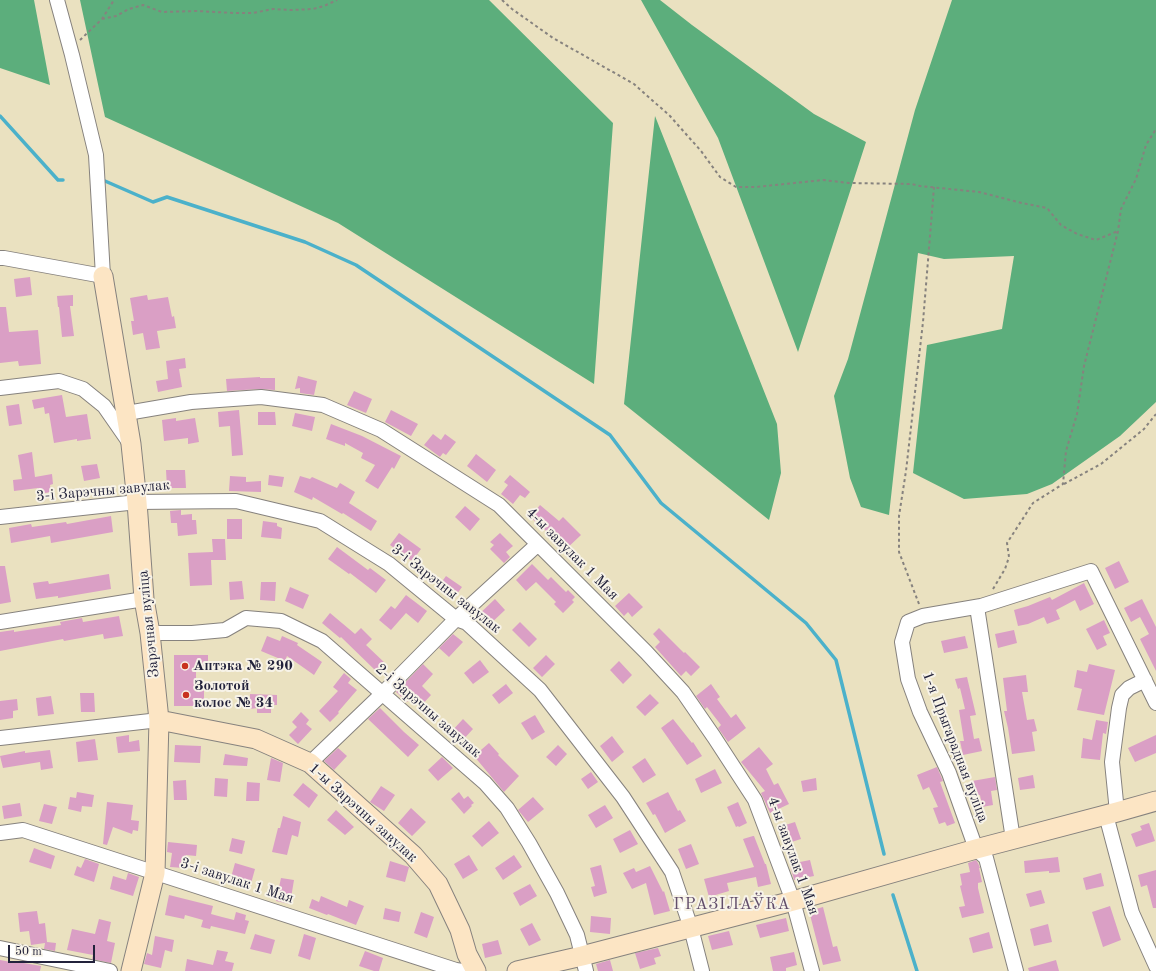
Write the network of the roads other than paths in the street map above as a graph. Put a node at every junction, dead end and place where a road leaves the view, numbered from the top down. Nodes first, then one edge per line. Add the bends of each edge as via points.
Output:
1 (57, 0) edge
2 (1, 255) edge
3 (103, 276) junction
4 (0, 388) edge
5 (126, 414) junction
6 (131, 444) junction
7 (137, 502) junction
8 (0, 517) edge
9 (538, 544) junction
10 (144, 599) junction
11 (979, 607) junction
12 (456, 619) junction
13 (0, 622) edge
14 (150, 633) junction
15 (1144, 680) junction
16 (382, 694) junction
17 (1156, 703) edge
18 (159, 720) junction
19 (0, 738) edge
20 (310, 763) junction
21 (1156, 800) edge
22 (1111, 814) junction
23 (0, 833) edge
24 (1013, 839) junction
25 (976, 848) junction
26 (155, 873) junction
27 (793, 901) junction
28 (690, 928) junction
29 (0, 948) edge
30 (584, 963) edge
31 (1156, 966) edge
32 (110, 971) edge
33 (131, 971) edge
34 (462, 971) edge
35 (476, 971) edge
36 (517, 971) edge
37 (702, 971) edge
38 (812, 971) edge
39 (1016, 971) edge

1 - 3 street via 96,155
2 - 3 street
3 - 5 street, Зарэчная вуліца
4 - 6 street via 59,381 83,389 104,406
5 - 6 street, Зарэчная вуліца
5 - 9 street, 4-ы завулак 1 Мая via 191,402 261,397 323,405 381,430 492,500
6 - 7 street, Зарэчная вуліца
7 - 8 street, 3-і Зарэчны завулак
7 - 10 street, Зарэчная вуліца
7 - 12 street, 3-і Зарэчны завулак via 236,501 320,521 389,564
9 - 12 street
9 - 27 street, 4-ы завулак 1 Мая via 641,646 683,692 756,800
10 - 13 street
10 - 14 street, Зарэчная вуліца
11 - 15 street, 1-я Прыгарадная вуліца via 1091,571
11 - 24 street, 1-я Прыгарадная вуліца
11 - 25 street, 1-я Прыгарадная вуліца via 923,616 908,622 902,642 908,679 920,712 949,773
12 - 16 street
12 - 28 street, 3-і Зарэчны завулак via 467,623 540,690 623,797 672,872
14 - 16 street, 2-і Зарэчны завулак via 225,630 246,618 282,621 322,641
14 - 18 street, Зарэчная вуліца
15 - 17 street
15 - 22 street via 1122,695 1112,762
16 - 20 street
16 - 30 street, 2-і Зарэчны завулак via 485,784 507,808 557,893 577,935
18 - 19 street, 1-ы Зарэчны завулак
18 - 20 street, 1-ы Зарэчны завулак via 256,739
18 - 26 street, Зарэчная вуліца
20 - 35 street, 1-ы Зарэчны завулак via 413,855 438,884
21 - 22 street
22 - 24 street
22 - 31 street via 1132,913
23 - 26 street, 3-і завулак 1 Мая via 23,830
24 - 25 street
25 - 27 street
25 - 39 street, 1-я Прыгарадная вуліца via 986,858
26 - 33 street, Зарэчная вуліца
26 - 34 street, 3-і завулак 1 Мая
27 - 28 street
27 - 38 street, 4-ы завулак 1 Мая
28 - 30 street
28 - 37 street, 3-і Зарэчны завулак
29 - 32 street
30 - 36 street

